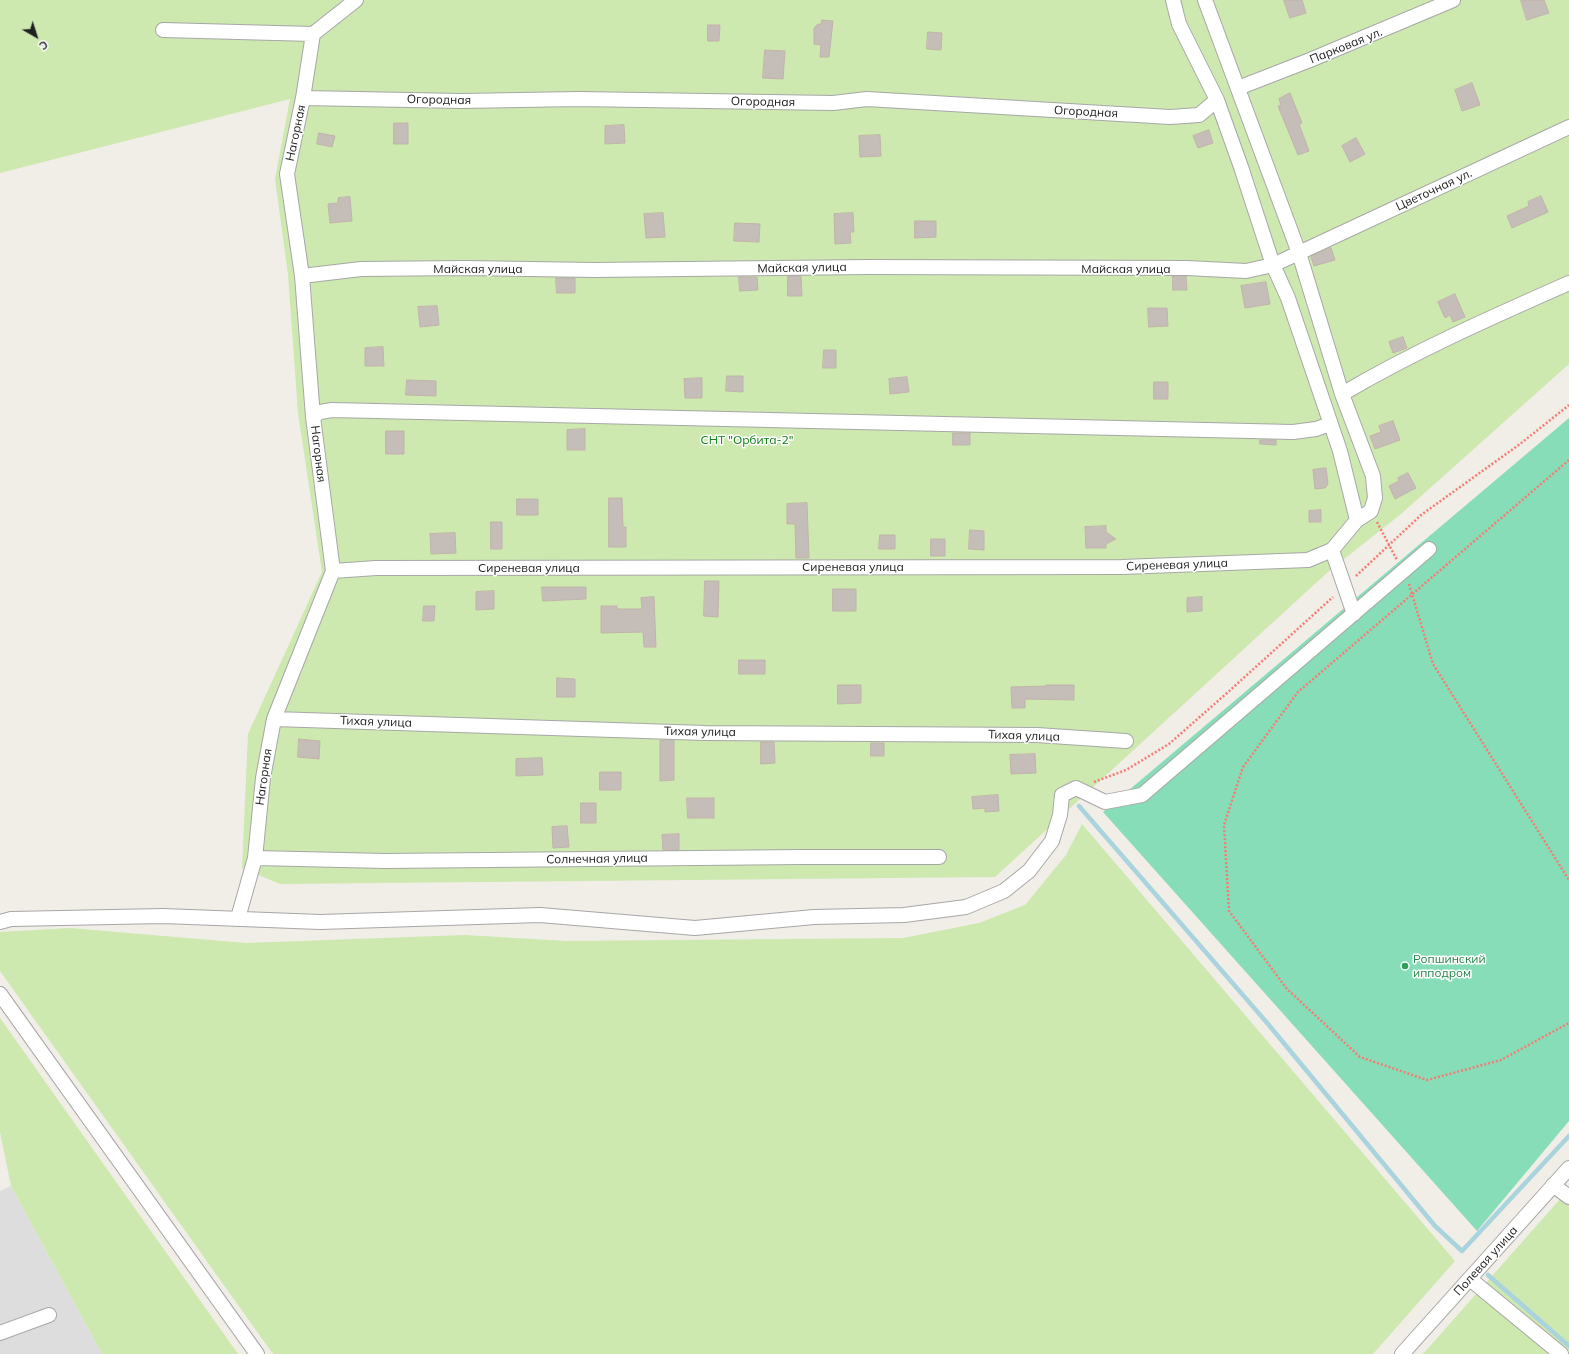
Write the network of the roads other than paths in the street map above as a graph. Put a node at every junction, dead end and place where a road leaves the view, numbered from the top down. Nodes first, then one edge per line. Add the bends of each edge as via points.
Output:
1 (356, 0) edge
2 (1173, 0) edge
3 (1205, 0) edge
4 (1453, 0) edge
5 (163, 30) dead end
6 (312, 34) junction
7 (1238, 88) junction
8 (303, 98) junction
9 (1217, 100) junction
10 (1569, 127) edge
11 (1299, 253) junction
12 (1273, 265) junction
13 (302, 276) junction
14 (1569, 282) edge
15 (1342, 394) junction
16 (314, 417) junction
17 (1330, 424) junction
18 (1357, 520) junction
19 (1429, 549) dead end
20 (1332, 550) junction
21 (333, 571) junction
22 (1354, 614) junction
23 (274, 719) junction
24 (1126, 741) dead end
25 (939, 857) dead end
26 (255, 858) junction
27 (238, 918) junction
28 (0, 922) edge
29 (0, 994) edge
30 (1569, 1168) edge
31 (1553, 1185) junction
32 (1569, 1198) edge
33 (1470, 1279) junction
34 (49, 1315) dead end
35 (0, 1333) edge
36 (257, 1354) edge
37 (1402, 1354) edge
38 (1562, 1354) edge

1 - 6 street
2 - 9 street via 1179,24
3 - 7 street
4 - 7 street, Парковая ул.
5 - 6 street
6 - 8 street, Нагорная
7 - 11 street
8 - 9 street, Огородная via 833,103 867,99 1170,117 1199,115
8 - 13 street, Нагорная via 287,174
9 - 12 street
10 - 11 street, Цветочная ул.
11 - 12 street, Майская улица
11 - 15 street
12 - 13 street, Майская улица via 1246,271 1187,268 369,268
12 - 17 street via 1288,298
13 - 16 street, Нагорная
14 - 15 street via 1466,328
15 - 18 street, Сиреневая улица via 1373,476 1375,498 1371,511
16 - 17 street via 320,412 332,410 1293,432 1316,430
16 - 21 street, Нагорная
17 - 18 street via 1340,451
18 - 20 street, Сиреневая улица
19 - 22 street
20 - 21 street, Сиреневая улица via 1308,560 1122,568 384,568
20 - 22 street
21 - 23 street, Нагорная
22 - 27 street via 1142,795 1104,802 1076,788 1062,795 1060,814 1052,841 1029,871 1004,891 966,907 904,915 814,917 695,928 540,915 320,922
23 - 24 street, Тихая улица via 705,732 1037,735
23 - 26 street, Нагорная via 262,778
25 - 26 street, Солнечная улица via 385,861
26 - 27 street, Нагорная
27 - 28 street via 163,916 11,919
29 - 36 street
30 - 31 street, Полевая улица
31 - 32 street
31 - 33 street, Полевая улица
33 - 37 street, Полевая улица
33 - 38 street
34 - 35 street

